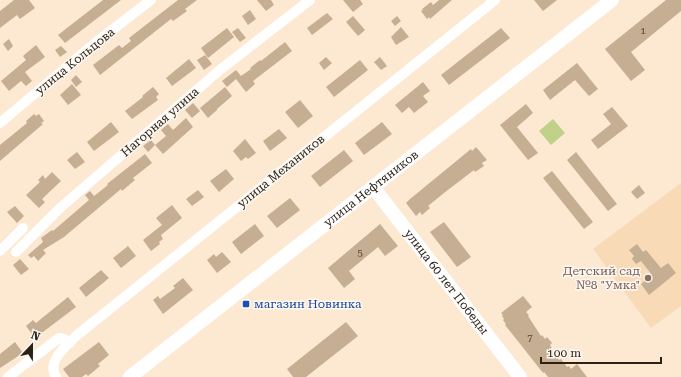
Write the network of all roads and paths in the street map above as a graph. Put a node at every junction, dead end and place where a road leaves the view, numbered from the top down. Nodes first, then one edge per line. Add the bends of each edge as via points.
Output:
1 (151, 0) edge
2 (310, 0) edge
3 (495, 0) edge
4 (612, 0) edge
5 (0, 123) edge
6 (373, 187) junction
7 (23, 228) dead end
8 (0, 251) edge
9 (16, 252) dead end
10 (70, 343) junction
11 (8, 377) edge
12 (56, 377) edge
13 (130, 377) edge
14 (520, 377) edge

1 - 5 street, улица Кольцова via 94,43
2 - 9 street, Нагорная улица via 221,69 60,208
3 - 10 street, улица Механиков
4 - 6 main road, улица Нефтяников
6 - 13 main road, улица Нефтяников
6 - 14 main road, улица 60 лет Победы
7 - 8 street
10 - 11 street via 59,338
10 - 12 street, улица Механиков via 53,363 52,368

